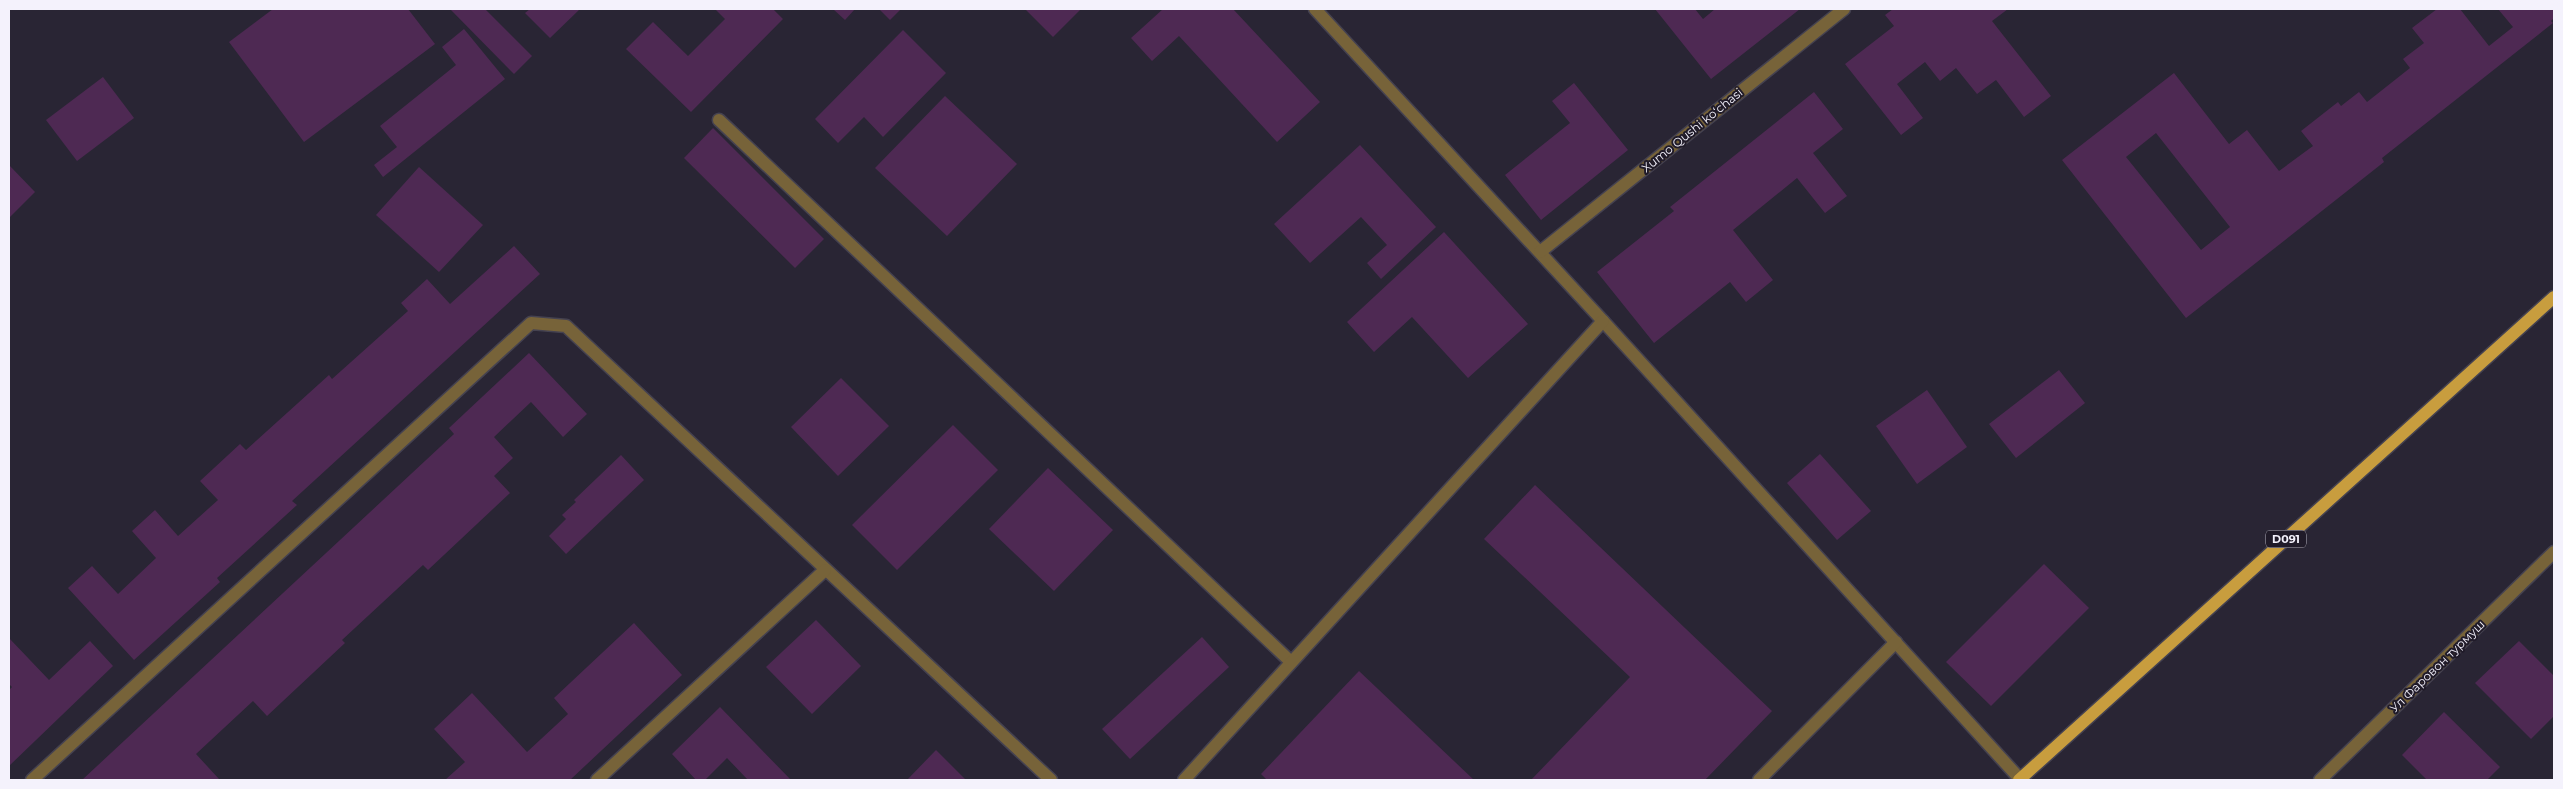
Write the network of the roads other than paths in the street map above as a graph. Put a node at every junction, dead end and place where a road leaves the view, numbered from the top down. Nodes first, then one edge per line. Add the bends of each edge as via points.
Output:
1 (1315, 9) edge
2 (1844, 9) edge
3 (719, 120) dead end
4 (1540, 252) junction
5 (2554, 297) edge
6 (1603, 321) junction
7 (2554, 552) edge
8 (824, 570) junction
9 (1896, 642) junction
10 (1291, 662) junction
11 (32, 780) edge
12 (597, 780) edge
13 (1051, 780) edge
14 (1184, 780) edge
15 (1759, 780) edge
16 (2019, 780) edge
17 (2320, 780) edge

1 - 4 street
2 - 4 street, Xumo Qushi koʻchasi
3 - 10 street
4 - 6 street
5 - 16 main road, D091
6 - 9 street
6 - 10 street
7 - 17 street, Ул Фаровон турмуш
8 - 11 street via 566,326 531,323
8 - 12 street
8 - 13 street
9 - 15 street
9 - 16 street
10 - 14 street

